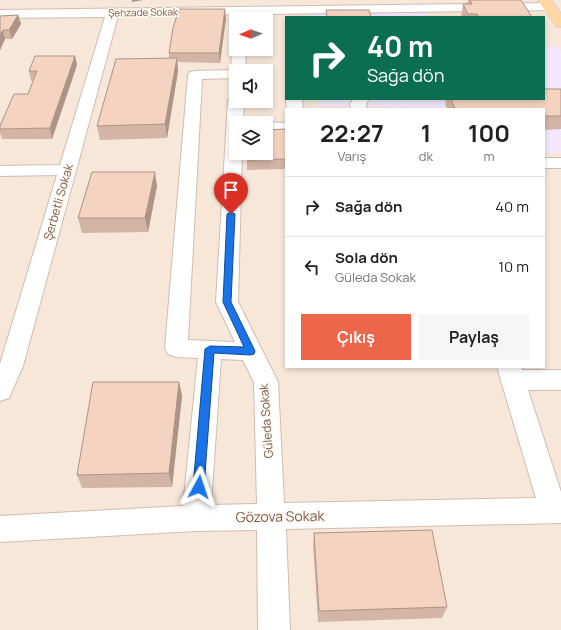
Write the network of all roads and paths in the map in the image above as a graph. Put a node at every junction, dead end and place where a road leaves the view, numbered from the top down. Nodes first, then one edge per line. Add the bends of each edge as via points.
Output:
1 (547, 4) edge
2 (241, 10) edge
3 (113, 12) junction
4 (0, 14) edge
5 (286, 14) edge
6 (561, 23) edge
7 (229, 74) edge
8 (273, 127) edge
9 (285, 128) edge
10 (234, 160) edge
11 (545, 163) edge
12 (561, 163) edge
13 (68, 170) junction
14 (0, 171) edge
15 (210, 349) junction
16 (250, 351) junction
17 (512, 374) edge
18 (561, 380) edge
19 (0, 391) edge
20 (557, 510) edge
21 (271, 516) junction
22 (196, 518) junction
23 (0, 529) edge
24 (274, 630) edge

1 - 5 street, Şehzade Sokak
1 - 6 main road
2 - 3 street, Şehzade Sokak
2 - 5 street, Şehzade Sokak
3 - 4 street, Şehzade Sokak
3 - 13 street, Şerbetli Sokak
7 - 15 street via 195,75 176,348
8 - 9 street
10 - 16 street, Güleda Sokak via 227,302
11 - 12 street
13 - 14 street
13 - 19 street, Şerbetli Sokak via 12,366
15 - 16 street
15 - 22 street
16 - 21 street, Güleda Sokak via 266,382
17 - 18 street
17 - 20 street
20 - 21 street, Gözova Sokak
21 - 22 street, Gözova Sokak
21 - 24 street, Güleda Sokak
22 - 23 street, Gözova Sokak

